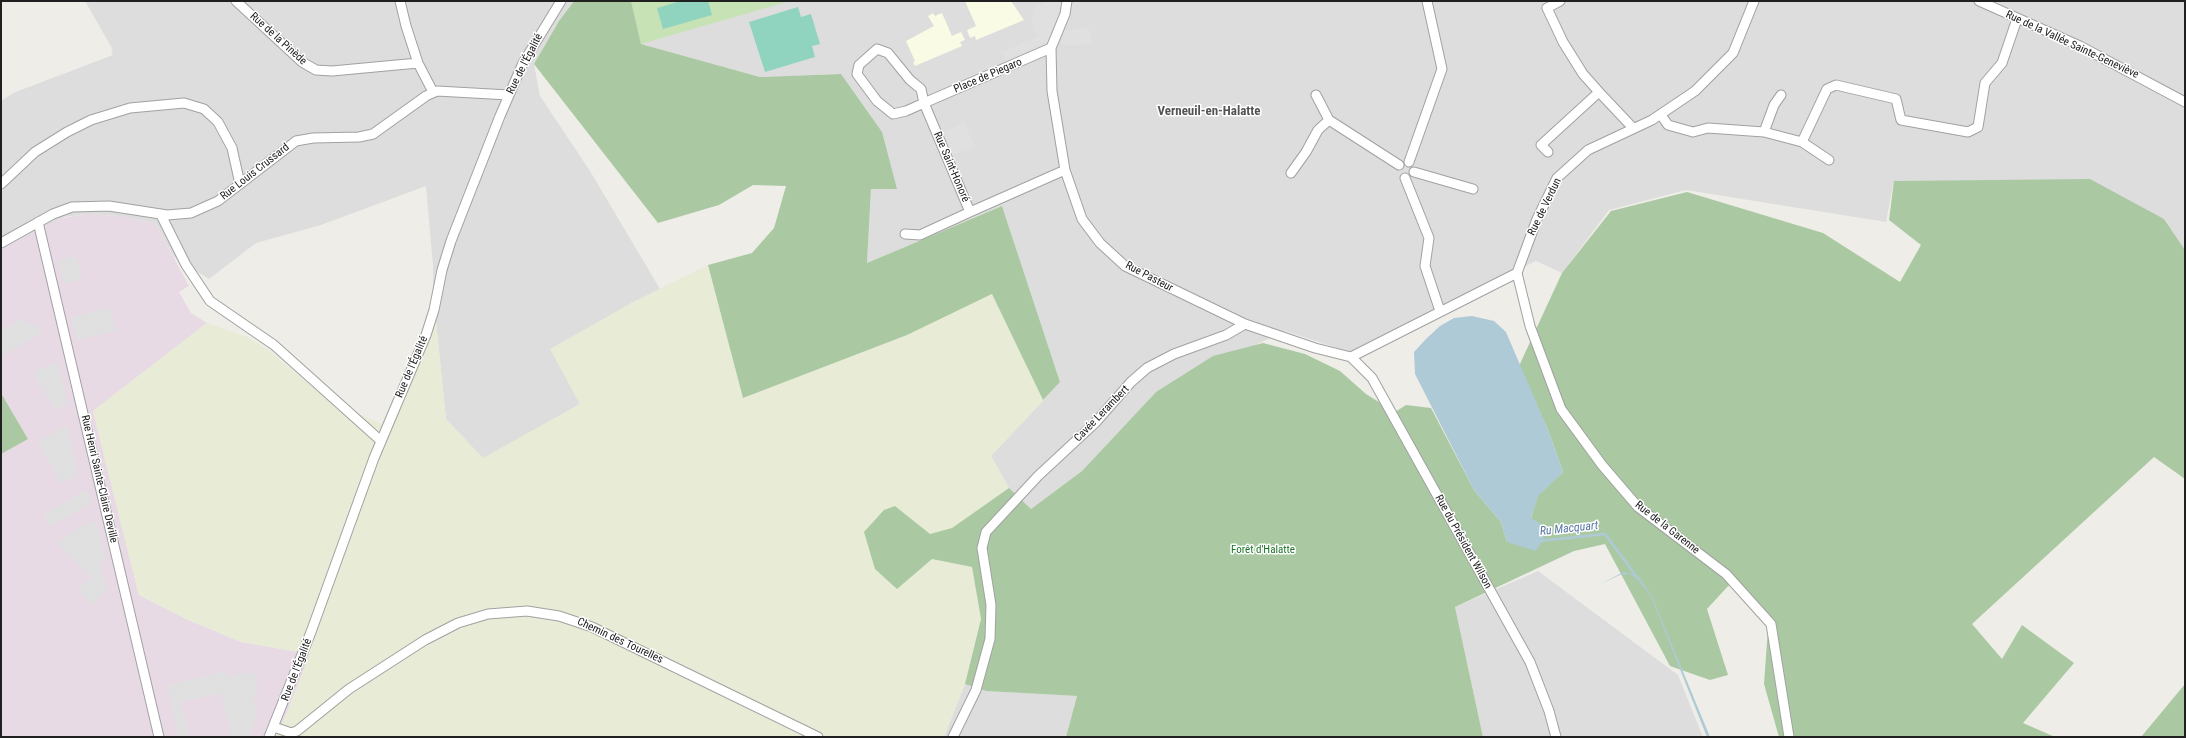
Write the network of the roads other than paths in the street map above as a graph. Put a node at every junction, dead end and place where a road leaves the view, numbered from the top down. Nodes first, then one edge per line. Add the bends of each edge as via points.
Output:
1 (236, 1) edge
2 (400, 1) edge
3 (561, 1) edge
4 (1067, 1) edge
5 (1427, 1) edge
6 (1560, 1) edge
7 (1754, 1) edge
8 (1979, 1) edge
9 (2017, 19) junction
10 (1051, 48) junction
11 (418, 63) junction
12 (433, 92) junction
13 (1599, 92) junction
14 (509, 95) junction
15 (1316, 95) dead end
16 (1781, 95) dead end
17 (2185, 102) edge
18 (924, 103) junction
19 (1661, 115) junction
20 (1329, 120) junction
21 (1633, 128) junction
22 (1764, 132) junction
23 (1802, 142) junction
24 (1548, 152) dead end
25 (1829, 160) dead end
26 (1409, 162) junction
27 (1399, 165) junction
28 (1066, 170) junction
29 (1414, 172) junction
30 (1291, 173) dead end
31 (1405, 178) junction
32 (1, 184) edge
33 (240, 184) junction
34 (1473, 189) dead end
35 (970, 212) junction
36 (161, 215) junction
37 (38, 222) junction
38 (906, 234) dead end
39 (1, 242) edge
40 (1517, 273) junction
41 (1440, 311) junction
42 (1245, 324) junction
43 (1351, 358) junction
44 (381, 441) junction
45 (274, 727) junction
46 (159, 737) edge
47 (269, 737) edge
48 (818, 737) edge
49 (953, 737) edge
50 (1556, 737) edge
51 (1788, 737) edge

1 - 11 street, Rue de la Pinède via 302,62 316,70 332,71
2 - 11 street
3 - 14 street, Rue de l'Égalité via 523,63
4 - 10 street, Rue Pasteur via 1065,14
5 - 26 street via 1442,69
6 - 13 street via 1547,8 1563,42 1583,74
7 - 19 street, Rue de Verdun via 1733,53 1695,91
8 - 9 street, Rue de la Vallée Sainte-Geneviève
9 - 17 street, Rue de la Vallée Sainte-Geneviève via 2080,46
9 - 23 street via 2002,63 1985,83 1978,127 1968,132 1901,120 1896,99 1836,85 1826,89
10 - 18 street, Place de Piegaro
10 - 28 street, Rue Pasteur via 1055,118
11 - 12 street
12 - 14 street
12 - 33 street, Rue Louis Crussard via 373,134 296,141
13 - 21 street
13 - 24 street via 1541,145
14 - 44 street, Rue de l'Égalité via 451,241 426,336
15 - 20 street
16 - 22 street via 1774,105
18 - 18 street, Rue Saint-Honoré via 893,114 877,102 857,74 859,65 877,49 888,53 910,80 921,89
18 - 35 street, Rue Saint-Honoré
19 - 21 street, Rue de Verdun
19 - 22 street via 1668,125 1693,132 1708,128
20 - 27 street
20 - 30 street via 1318,130
21 - 40 street, Rue de Verdun via 1588,150 1557,178 1537,219
22 - 23 street
23 - 25 street
26 - 27 street via 1405,161
26 - 29 street via 1414,167
27 - 31 street via 1398,173
28 - 35 street
28 - 42 street, Rue Pasteur via 1082,219 1111,254 1125,266 1149,279
29 - 31 street via 1412,176
29 - 34 street
31 - 41 street via 1429,238 1425,266
32 - 33 street via 35,152 87,122 130,108 184,103 204,110 218,122 232,148
33 - 36 street, Rue Louis Crussard via 218,201 197,211
35 - 38 street, Rue Saint-Honoré via 920,234
36 - 37 street, Rue Louis Crussard via 116,207 83,206 62,210
36 - 44 street via 186,266 210,301 274,345
37 - 39 street, Rue Louis Crussard
37 - 46 street, Rue Henri Sainte-Claire Deville
40 - 41 street
40 - 51 street, Rue de la Garenne via 1530,326 1561,409 1602,465 1638,507 1726,574 1771,624
41 - 43 street
42 - 43 street, Rue Pasteur
42 - 49 street, Cavée Lerambert via 1226,335 1164,359 1143,371 1095,423 1038,476 992,524 983,538 983,560 991,605 990,639 976,690
43 - 50 street, Rue du Président Wilson via 1372,378 1530,662
44 - 45 street, Rue de l'Égalité
45 - 47 street, Rue de l'Égalité
45 - 48 street, Chemin des Tourelles via 291,733 296,731 349,689 425,640 458,623 495,613 527,611 559,616 592,627

